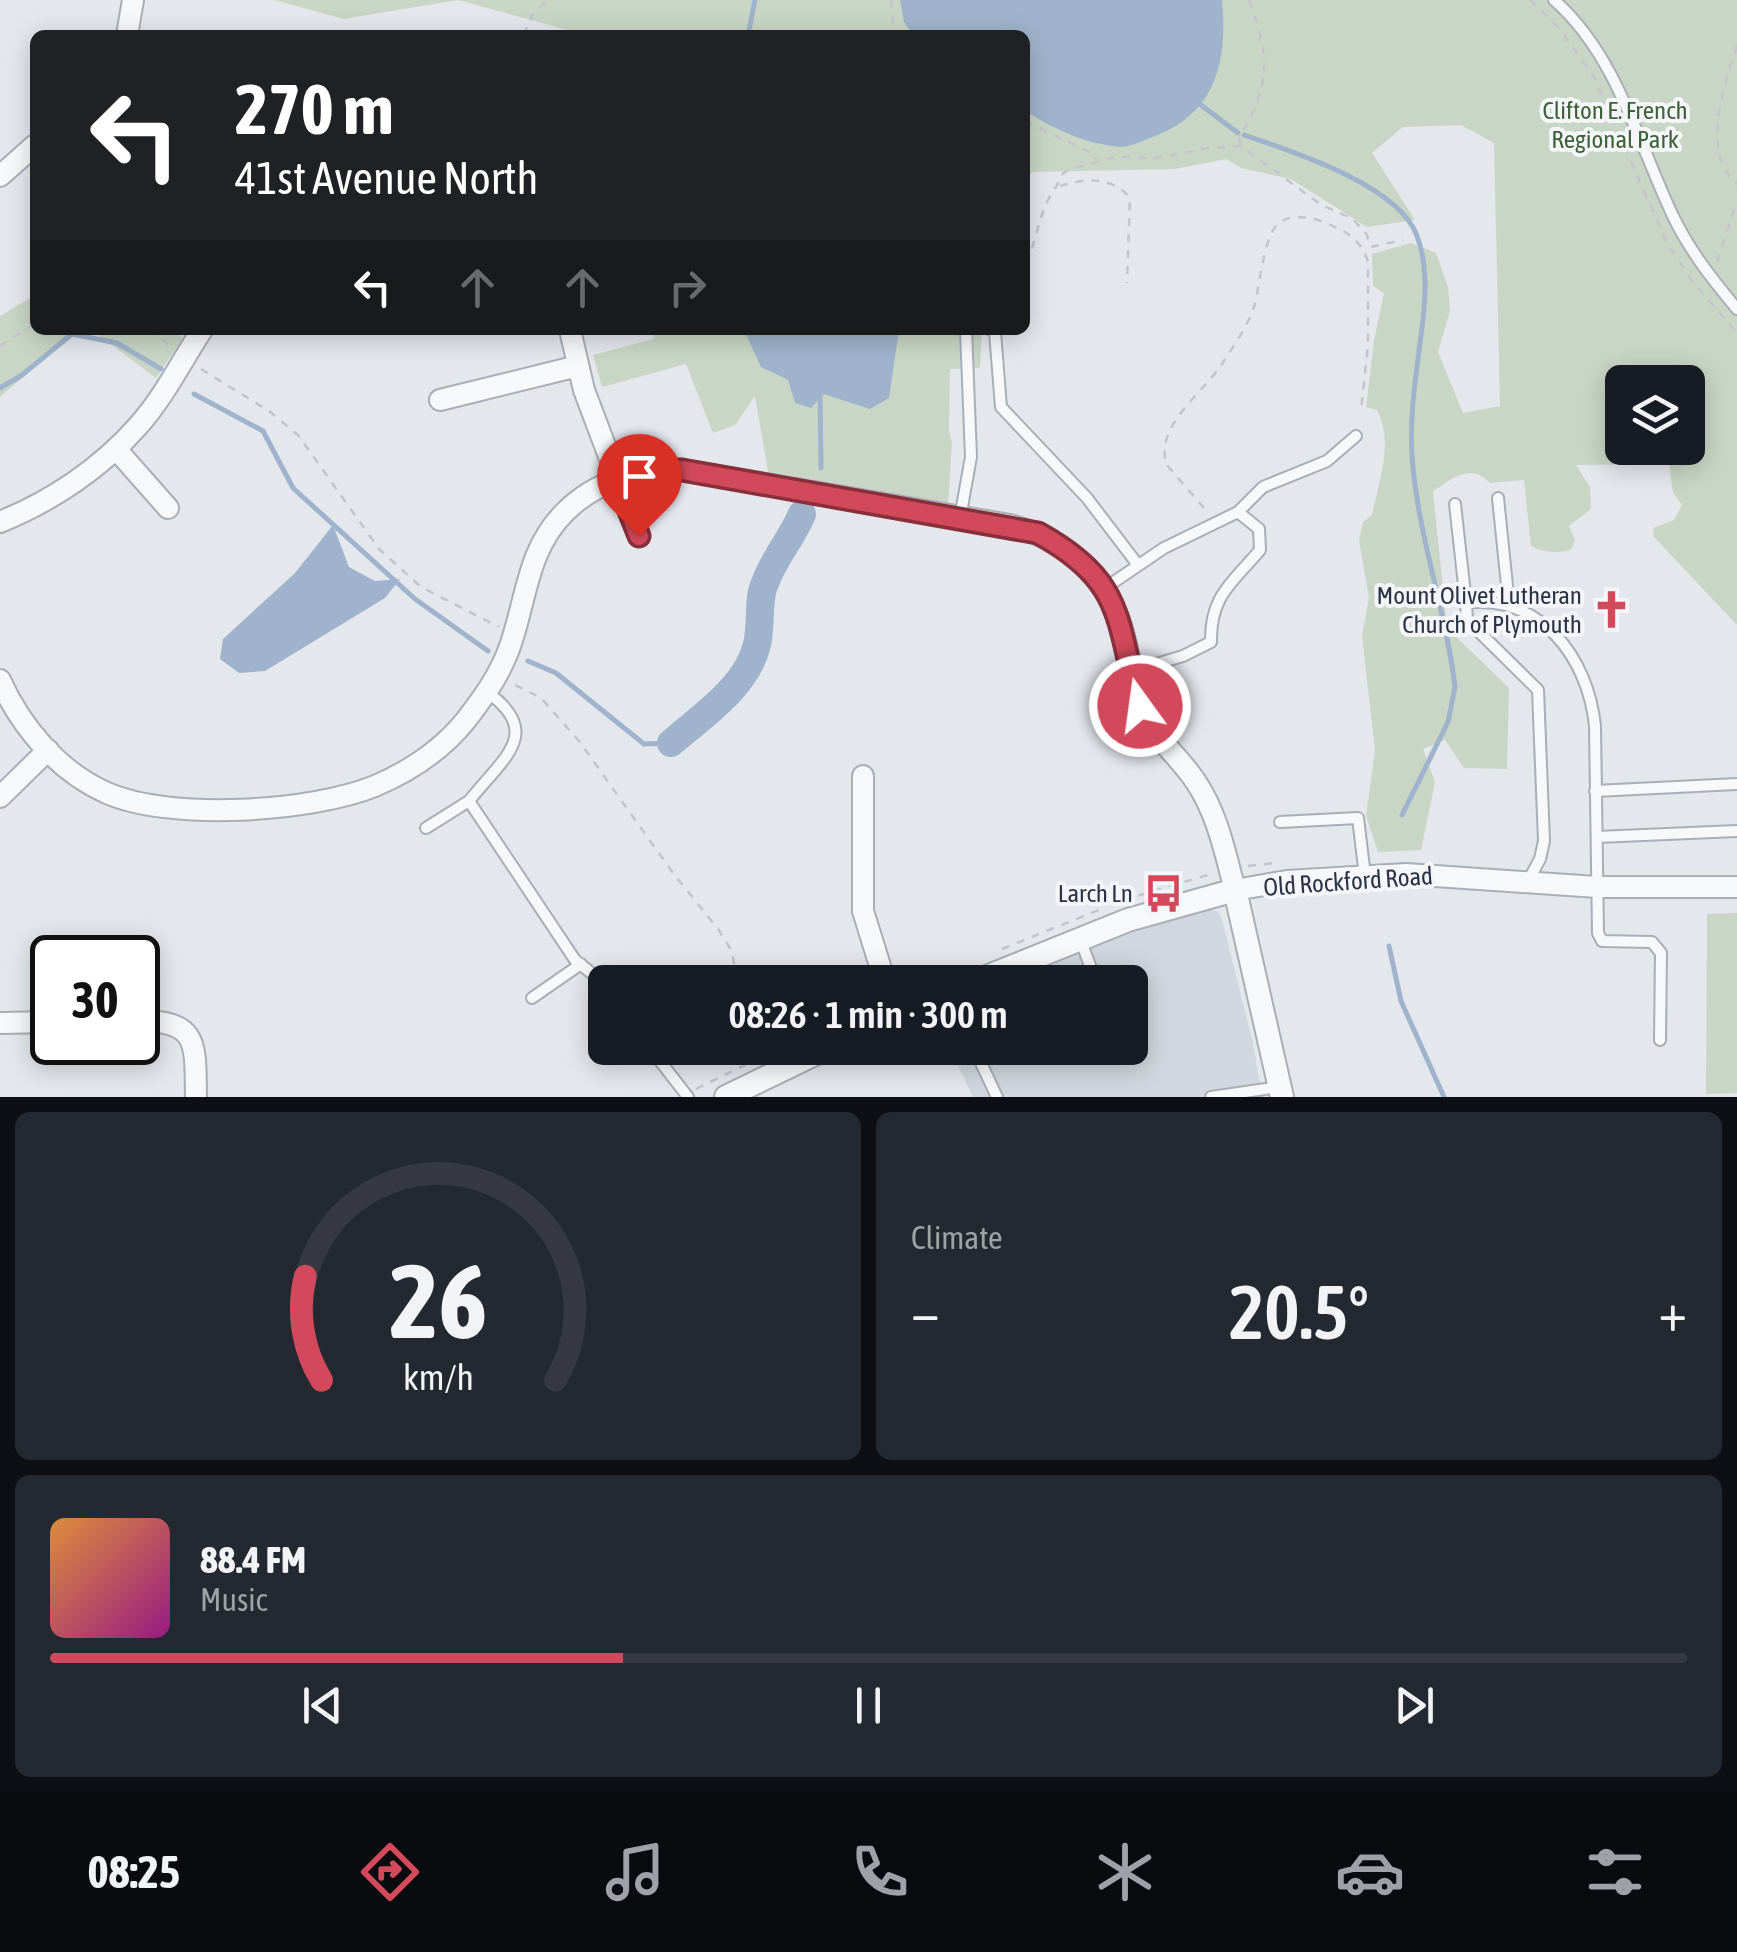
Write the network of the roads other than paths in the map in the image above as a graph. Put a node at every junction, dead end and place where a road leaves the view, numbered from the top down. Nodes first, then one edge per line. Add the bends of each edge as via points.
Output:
1 (133, 0) edge
2 (1554, 0) edge
3 (128, 30) edge
4 (30, 149) edge
5 (0, 176) edge
6 (1737, 309) edge
7 (199, 335) edge
8 (571, 335) edge
9 (966, 335) edge
10 (995, 335) edge
11 (578, 366) junction
12 (440, 400) dead end
13 (1356, 436) dead end
14 (116, 449) junction
15 (616, 478) junction
16 (1498, 498) dead end
17 (1455, 504) dead end
18 (168, 508) dead end
19 (1238, 512) junction
20 (960, 519) junction
21 (0, 522) edge
22 (639, 536) dead end
23 (1138, 564) junction
24 (1105, 588) junction
25 (1466, 603) junction
26 (1509, 604) junction
27 (1130, 672) junction
28 (0, 680) edge
29 (492, 684) junction
30 (48, 750) junction
31 (863, 776) dead end
32 (1737, 784) edge
33 (1595, 790) junction
34 (0, 797) edge
35 (469, 800) junction
36 (1280, 822) dead end
37 (426, 828) dead end
38 (1737, 830) edge
39 (1597, 837) junction
40 (1365, 876) junction
41 (1528, 882) junction
42 (1737, 887) edge
43 (1597, 888) junction
44 (1235, 890) junction
45 (1080, 938) junction
46 (581, 964) junction
47 (880, 965) edge
48 (1015, 965) edge
49 (1090, 965) edge
50 (588, 970) edge
51 (532, 998) dead end
52 (30, 1022) edge
53 (160, 1022) edge
54 (0, 1023) edge
55 (1660, 1040) dead end
56 (663, 1065) edge
57 (792, 1065) edge
58 (982, 1065) edge
59 (1281, 1092) edge
60 (687, 1096) edge
61 (1210, 1096) edge
62 (196, 1097) edge
63 (726, 1097) edge
64 (996, 1097) edge

1 - 3 street
2 - 6 lane via 1611,74 1673,218
4 - 5 street
7 - 14 street via 139,426
8 - 11 street
9 - 20 lane via 971,457
10 - 23 lane via 1001,407 1088,498
11 - 12 street
11 - 15 street
13 - 19 lane via 1327,461 1264,487
14 - 18 street
14 - 21 street via 85,476
15 - 20 street via 682,470
15 - 22 street
15 - 29 street via 549,529
16 - 26 lane
17 - 25 lane
19 - 23 lane
19 - 27 lane via 1259,529 1260,550 1217,600 1210,642
20 - 24 street via 1038,533 1064,547
23 - 24 lane
24 - 27 street via 1119,617
25 - 26 lane
25 - 41 lane via 1467,620 1538,690 1544,841
26 - 33 lane via 1573,654 1592,697
27 - 44 street via 1156,736 1210,806
28 - 30 street
29 - 30 street via 440,747 406,771 372,787 303,803 210,811 139,804 75,775
29 - 35 lane via 518,725 514,744
30 - 34 street
31 - 47 street via 863,911
32 - 33 lane
33 - 39 lane
35 - 37 lane
35 - 46 lane
36 - 40 lane via 1358,818
38 - 39 lane
39 - 43 lane
40 - 41 street, Old Rockford Road
40 - 44 street, Old Rockford Road
41 - 43 street, Old Rockford Road
42 - 43 street, Old Rockford Road
43 - 55 lane via 1602,942 1652,942 1660,954
44 - 45 street, Old Rockford Road
44 - 59 street
45 - 48 street, Old Rockford Road
45 - 49 lane
46 - 50 lane
46 - 51 lane
52 - 54 street
53 - 62 street via 172,1022 192,1042
56 - 60 lane
57 - 63 street
58 - 64 lane
59 - 61 lane

